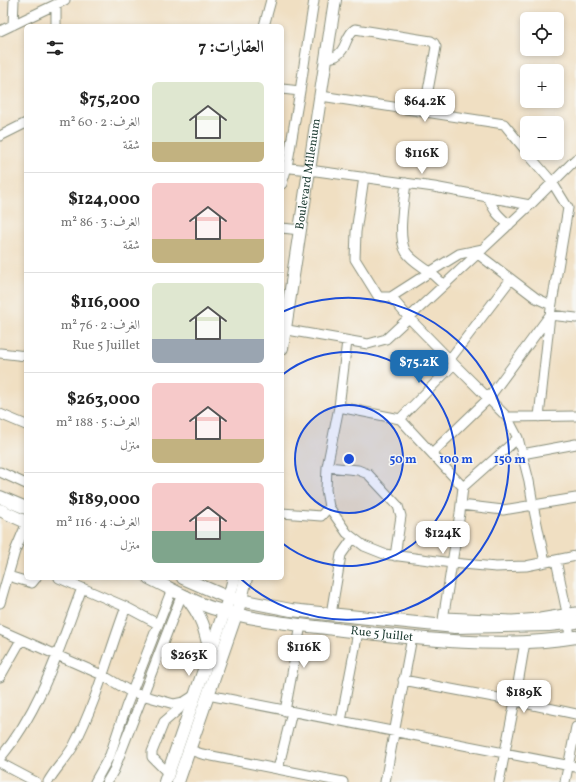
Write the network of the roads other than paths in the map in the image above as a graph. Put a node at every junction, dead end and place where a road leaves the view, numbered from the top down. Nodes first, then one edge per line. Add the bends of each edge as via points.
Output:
1 (14, 0) edge
2 (66, 0) edge
3 (271, 0) edge
4 (314, 0) edge
5 (335, 0) edge
6 (56, 5) junction
7 (56, 24) edge
8 (265, 24) edge
9 (13, 25) junction
10 (0, 31) edge
11 (326, 59) junction
12 (284, 89) edge
13 (300, 91) junction
14 (321, 96) junction
15 (424, 112) junction
16 (24, 124) edge
17 (0, 136) edge
18 (520, 144) edge
19 (576, 159) edge
20 (533, 160) edge
21 (284, 167) edge
22 (309, 170) junction
23 (364, 177) junction
24 (552, 182) junction
25 (406, 183) junction
26 (489, 198) junction
27 (530, 205) junction
28 (572, 209) edge
29 (509, 225) junction
30 (284, 228) edge
31 (300, 230) junction
32 (481, 252) junction
33 (430, 272) junction
34 (511, 279) junction
35 (444, 285) junction
36 (391, 297) junction
37 (551, 305) junction
38 (550, 316) junction
39 (409, 318) junction
40 (576, 318) edge
41 (284, 323) edge
42 (284, 329) edge
43 (347, 341) junction
44 (0, 353) edge
45 (24, 356) edge
46 (452, 362) junction
47 (488, 399) junction
48 (339, 406) junction
49 (0, 414) edge
50 (576, 416) edge
51 (507, 417) junction
52 (539, 417) junction
53 (400, 419) junction
54 (24, 423) edge
55 (518, 438) junction
56 (576, 444) edge
57 (432, 453) junction
58 (522, 454) junction
59 (327, 467) junction
60 (0, 472) edge
61 (24, 483) edge
62 (463, 487) junction
63 (0, 497) edge
64 (576, 498) edge
65 (461, 505) junction
66 (533, 506) junction
67 (24, 507) edge
68 (329, 507) junction
69 (0, 510) edge
70 (284, 513) edge
71 (24, 522) edge
72 (24, 528) edge
73 (353, 538) junction
74 (395, 556) junction
75 (576, 556) edge
76 (556, 560) junction
77 (545, 562) junction
78 (452, 563) junction
79 (8, 576) junction
80 (34, 580) edge
81 (64, 580) edge
82 (153, 580) edge
83 (190, 580) edge
84 (234, 580) edge
85 (245, 580) edge
86 (82, 588) junction
87 (180, 593) junction
88 (235, 599) junction
89 (0, 603) edge
90 (126, 607) junction
91 (230, 612) junction
92 (331, 614) junction
93 (572, 618) edge
94 (443, 621) junction
95 (158, 624) junction
96 (301, 625) junction
97 (0, 630) edge
98 (358, 632) junction
99 (412, 637) junction
100 (573, 637) edge
101 (21, 640) junction
102 (525, 642) junction
103 (210, 652) junction
104 (58, 655) junction
105 (102, 675) junction
106 (0, 677) edge
107 (403, 680) junction
108 (131, 692) junction
109 (143, 695) junction
110 (195, 695) junction
111 (208, 695) junction
112 (516, 701) junction
113 (184, 702) junction
114 (289, 711) junction
115 (576, 714) edge
116 (341, 722) junction
117 (576, 727) edge
118 (393, 732) junction
119 (190, 750) junction
120 (505, 754) junction
121 (0, 758) edge
122 (0, 762) edge
123 (572, 767) edge
124 (278, 769) junction
125 (166, 778) edge
126 (36, 782) edge
127 (48, 782) edge
128 (95, 782) edge
129 (107, 782) edge
130 (178, 782) edge
131 (343, 782) edge
132 (385, 782) edge
133 (499, 782) edge
134 (565, 782) edge

1 - 9 street
2 - 6 street
3 - 8 street
4 - 13 street
5 - 11 main road, Boulevard Millenium
6 - 7 street
6 - 9 street
9 - 10 street
11 - 14 main road, Boulevard Millenium
11 - 15 street via 336,56 342,50 355,29 434,43 436,46
12 - 13 street
13 - 21 street
14 - 15 street
14 - 22 main road, Boulevard Millenium
15 - 18 street via 504,124
16 - 17 street
19 - 24 street
20 - 24 street
21 - 22 street
22 - 23 street
22 - 31 main road, Boulevard Millenium
23 - 25 street
23 - 36 street via 355,259 378,296
24 - 27 street
24 - 28 street
25 - 26 street
25 - 33 street via 401,220 404,250
26 - 27 street
26 - 29 street via 491,207
27 - 29 street
28 - 37 street
29 - 32 street
30 - 31 street
31 - 41 main road, Boulevard Millenium
32 - 33 street via 459,254
32 - 34 street
32 - 35 street
33 - 35 street
33 - 36 street
34 - 37 street via 536,298
34 - 46 street
35 - 39 street
36 - 39 street
37 - 38 street
38 - 40 street
38 - 47 street
38 - 52 street
39 - 43 street via 386,339 368,344
39 - 46 street
42 - 43 street
43 - 48 street
44 - 45 street
46 - 47 street
46 - 53 street
47 - 51 street
47 - 57 street
48 - 53 street
48 - 59 street
49 - 54 street
50 - 52 street
51 - 52 street
51 - 55 street
53 - 57 street
55 - 58 street
55 - 62 street
56 - 58 street
57 - 62 street
58 - 66 street
59 - 68 street via 326,490
59 - 74 street via 358,470 368,474 398,506 402,516
60 - 61 street
62 - 65 street
63 - 67 main road
64 - 66 street
65 - 66 street via 503,510
65 - 78 street
66 - 77 street
68 - 70 street via 321,516
68 - 73 street
69 - 71 main road
72 - 79 street
73 - 74 street via 364,546
73 - 92 street via 341,555
74 - 78 street
75 - 76 street
76 - 77 street
76 - 93 street
77 - 78 street via 526,566 496,567
78 - 94 street
79 - 80 street via 32,583
79 - 89 street
81 - 86 street
82 - 87 main road, Rue 5 Juillet
83 - 88 main road, Rue 5 Juillet
84 - 88 main road
85 - 88 main road
86 - 90 street
86 - 104 street
87 - 91 main road, Rue 5 Juillet via 211,607
87 - 95 street
87 - 103 main road via 199,614
87 - 109 street
88 - 91 main road
88 - 92 main road, Rue 5 Juillet via 291,610
90 - 95 street
90 - 105 street
91 - 96 main road, Rue 5 Juillet via 255,619
91 - 103 main road
91 - 111 main road
92 - 94 main road, Rue 5 Juillet
93 - 94 main road, Rue 5 Juillet via 549,626 455,628
93 - 100 street
95 - 108 street
96 - 98 main road, Rue 5 Juillet
96 - 114 street
97 - 101 street
98 - 99 main road, Rue 5 Juillet
98 - 116 street
99 - 102 main road, Rue 5 Juillet via 448,641
99 - 107 street
100 - 102 main road, Rue 5 Juillet
101 - 104 street
101 - 106 street
102 - 112 street
103 - 110 main road
104 - 105 street
104 - 121 street via 47,681 14,741
105 - 108 street
105 - 127 street via 73,746
107 - 112 street
107 - 118 street
108 - 109 street
108 - 128 street via 110,755
109 - 113 street via 174,704
109 - 129 street
110 - 113 street
110 - 125 main road
111 - 114 street
111 - 119 main road
112 - 115 street
112 - 120 street
113 - 125 street via 164,722 152,752 152,757
114 - 116 street
114 - 124 street
116 - 118 street
117 - 123 street
118 - 120 street
118 - 132 street
119 - 124 street
119 - 130 main road
120 - 123 street
120 - 133 street
122 - 126 street
123 - 134 street
124 - 131 street

